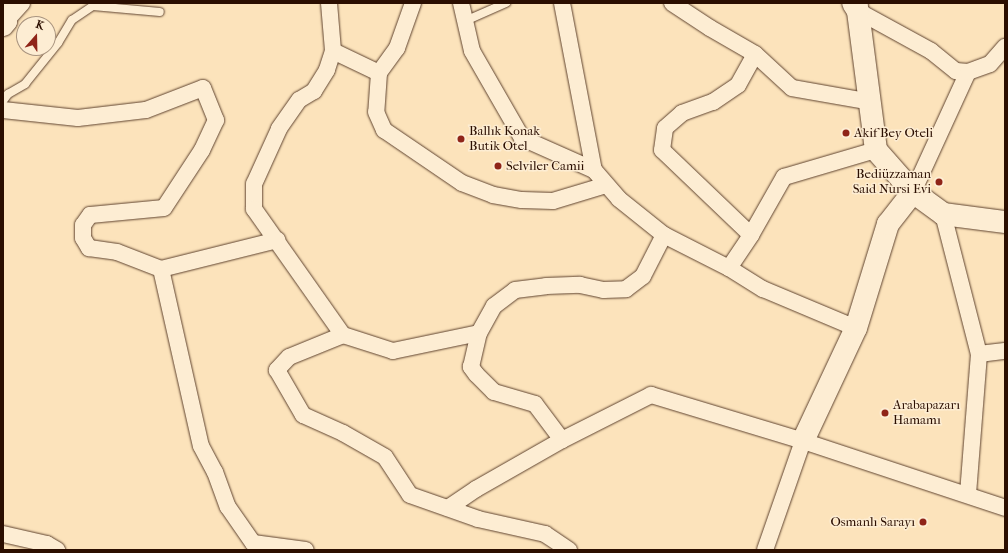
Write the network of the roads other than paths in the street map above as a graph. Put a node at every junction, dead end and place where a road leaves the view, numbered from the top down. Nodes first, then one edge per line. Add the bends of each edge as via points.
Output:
1 (22, 3) edge
2 (329, 3) edge
3 (413, 3) edge
4 (461, 3) edge
5 (506, 3) edge
6 (562, 3) edge
7 (672, 3) edge
8 (857, 6) edge
9 (160, 12) dead end
10 (4, 16) edge
11 (465, 21) junction
12 (1005, 47) edge
13 (333, 51) junction
14 (755, 54) junction
15 (968, 72) junction
16 (379, 73) junction
17 (3, 101) edge
18 (871, 102) junction
19 (3, 110) edge
20 (876, 150) junction
21 (594, 170) junction
22 (606, 185) junction
23 (913, 192) junction
24 (943, 214) junction
25 (1005, 222) edge
26 (664, 235) junction
27 (751, 235) junction
28 (277, 240) junction
29 (729, 268) junction
30 (161, 269) junction
31 (856, 328) junction
32 (479, 333) junction
33 (343, 335) junction
34 (1005, 351) edge
35 (979, 354) junction
36 (562, 440) junction
37 (803, 441) junction
38 (968, 494) junction
39 (448, 508) junction
40 (1005, 508) edge
41 (3, 534) edge
42 (57, 550) edge
43 (306, 550) edge
44 (569, 550) edge
45 (765, 550) edge

1 - 10 street
2 - 13 street
3 - 16 street via 397,48
4 - 11 street
5 - 11 lane
6 - 21 street
7 - 14 street
8 - 15 street via 931,51 956,71
8 - 18 main road
9 - 17 lane via 93,6 72,20 58,43 25,84 8,94
11 - 21 street via 472,51 522,138
12 - 15 street via 990,64
13 - 16 street
13 - 28 street via 327,70 314,91 299,100 279,129 254,184 254,209
14 - 18 street via 792,88
14 - 27 street via 738,85 713,102 682,113 664,128 662,150
15 - 23 street
16 - 22 street via 376,112 384,130 462,183 494,195 522,200 553,201
18 - 20 main road
19 - 30 street via 78,118 146,110 203,88 216,120 202,150 164,208 90,215 83,225 83,238 89,248 117,252
20 - 23 main road
20 - 27 street via 784,177
21 - 22 street
22 - 26 street via 619,199
23 - 24 main road
23 - 31 main road via 888,224
24 - 25 main road
24 - 35 street
26 - 29 street
26 - 32 street via 643,276 626,289 603,290 580,285 515,290 494,306
27 - 29 street
28 - 30 street
28 - 33 street
29 - 31 street via 764,288
30 - 43 street via 201,446 215,472 228,506 253,544
31 - 37 main road
32 - 33 street via 393,351
32 - 36 street via 471,367 476,374 494,392 535,404
33 - 39 street via 289,357 277,370 303,415 343,433 385,457 410,495
34 - 35 street
35 - 38 street
36 - 37 street via 651,396
36 - 39 street
37 - 38 street
37 - 45 street
38 - 40 street
39 - 44 street via 478,519 545,534
41 - 42 street via 47,544

